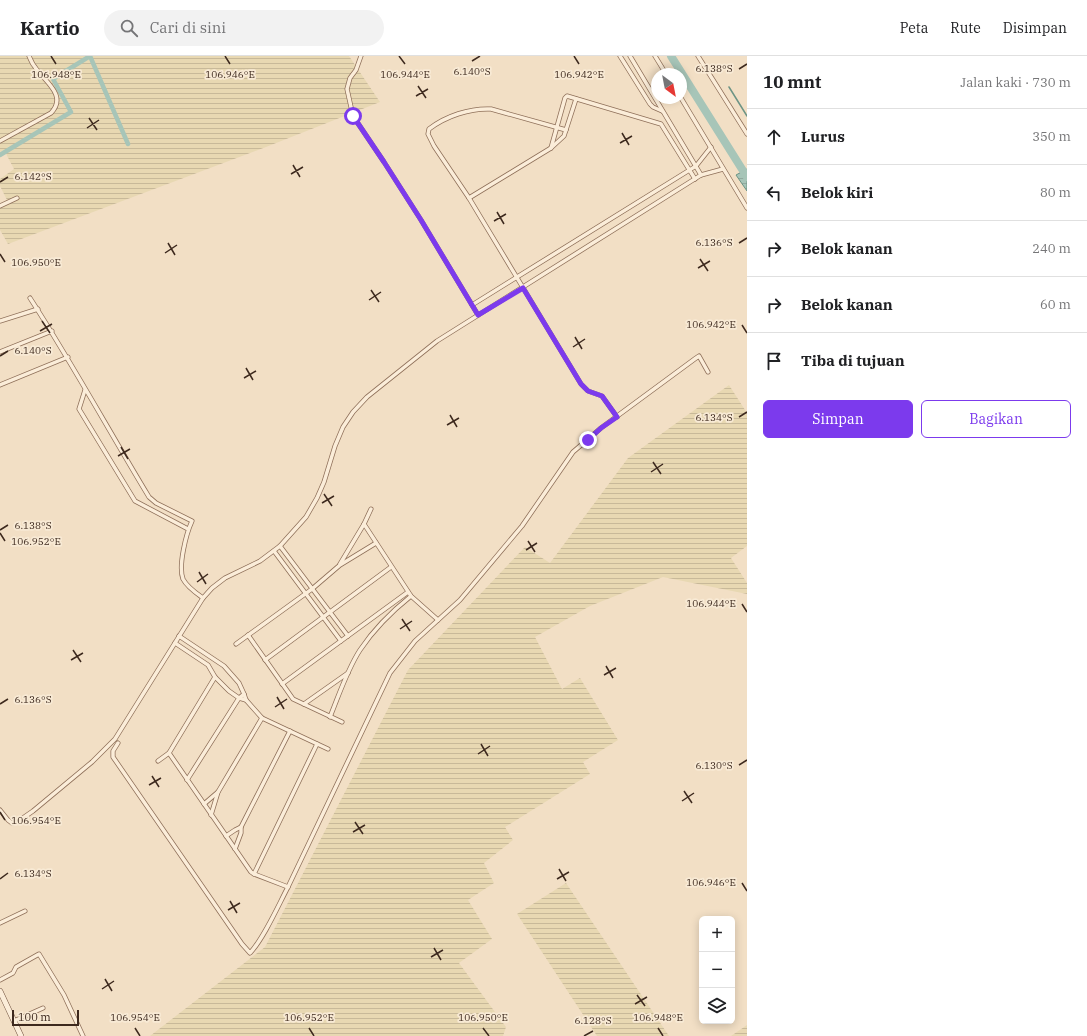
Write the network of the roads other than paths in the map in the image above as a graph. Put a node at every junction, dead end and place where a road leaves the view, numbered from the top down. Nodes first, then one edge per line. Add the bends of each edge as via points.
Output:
1 (28, 56) edge
2 (360, 56) edge
3 (620, 56) edge
4 (630, 56) edge
5 (655, 56) edge
6 (698, 56) edge
7 (662, 68) edge
8 (576, 100) junction
9 (685, 104) edge
10 (663, 111) junction
11 (557, 128) junction
12 (566, 130) junction
13 (747, 134) edge
14 (1, 141) edge
15 (711, 147) junction
16 (551, 148) junction
17 (696, 166) junction
18 (690, 170) junction
19 (723, 170) junction
20 (701, 175) junction
21 (695, 179) junction
22 (17, 198) dead end
23 (469, 198) junction
24 (0, 206) edge
25 (747, 208) edge
26 (516, 278) junction
27 (523, 288) junction
28 (30, 298) dead end
29 (473, 305) junction
30 (38, 309) junction
31 (479, 315) junction
32 (0, 322) edge
33 (52, 331) junction
34 (0, 352) edge
35 (68, 357) junction
36 (708, 372) dead end
37 (0, 385) edge
38 (85, 390) junction
39 (617, 417) junction
40 (148, 497) junction
41 (144, 506) junction
42 (371, 509) dead end
43 (364, 524) junction
44 (188, 529) junction
45 (376, 543) junction
46 (280, 546) junction
47 (274, 551) junction
48 (340, 565) junction
49 (391, 567) junction
50 (312, 589) junction
51 (408, 592) junction
52 (306, 594) junction
53 (411, 596) junction
54 (203, 598) junction
55 (330, 613) junction
56 (324, 617) junction
57 (438, 620) junction
58 (248, 635) junction
59 (179, 636) junction
60 (348, 636) junction
61 (341, 641) junction
62 (175, 643) junction
63 (236, 644) dead end
64 (213, 657) junction
65 (265, 660) junction
66 (208, 665) junction
67 (349, 672) junction
68 (215, 677) junction
69 (282, 684) junction
70 (244, 694) junction
71 (239, 698) junction
72 (246, 700) junction
73 (304, 704) junction
74 (330, 717) junction
75 (262, 718) junction
76 (342, 722) dead end
77 (290, 731) junction
78 (118, 743) dead end
79 (317, 744) junction
80 (328, 749) dead end
81 (169, 753) junction
82 (158, 761) dead end
83 (188, 780) junction
84 (218, 792) junction
85 (204, 804) junction
86 (0, 810) edge
87 (211, 815) junction
88 (241, 827) junction
89 (226, 836) junction
90 (235, 849) junction
91 (254, 874) junction
92 (288, 887) junction
93 (24, 911) dead end
94 (0, 923) edge
95 (0, 980) edge
96 (0, 991) edge
97 (43, 1008) dead end
98 (14, 1021) junction
99 (21, 1036) edge
100 (83, 1036) edge

1 - 14 street via 56,95 56,107 51,113
2 - 29 street via 347,89 353,116
3 - 10 street via 650,104
4 - 10 street
5 - 7 street
6 - 13 street
8 - 11 street via 566,97
8 - 12 street
8 - 18 street via 661,124
9 - 15 street
10 - 17 street
11 - 12 street
11 - 16 street
11 - 23 street via 491,109 479,108 444,120 429,129 428,134 434,146
12 - 16 street via 562,139
15 - 17 street
15 - 19 street
16 - 23 street
17 - 18 street
17 - 20 street
18 - 21 street
18 - 26 street
19 - 20 street
19 - 25 street
20 - 21 street
21 - 27 street
22 - 24 street
23 - 26 street
26 - 27 street
26 - 29 street
27 - 31 street
27 - 39 street via 581,384 588,391 602,396
28 - 30 street
29 - 31 street
30 - 32 street
30 - 33 street
31 - 46 street via 437,341 367,397 353,412 335,446 317,498 306,517
33 - 34 street
33 - 35 street
35 - 37 street
35 - 38 street
36 - 39 street via 699,356
38 - 40 street
38 - 41 street via 79,408 135,501
39 - 57 street via 573,452 522,526 460,600
40 - 41 street
40 - 44 street via 192,521
41 - 44 street
42 - 43 street
43 - 45 street
43 - 48 street
44 - 54 street via 181,569 184,580
45 - 48 street
45 - 49 street
46 - 47 street
46 - 50 street
47 - 52 street
47 - 54 street via 260,561 225,578
48 - 50 street
49 - 51 street
49 - 55 street
50 - 52 street
50 - 55 street
51 - 53 street
51 - 60 street
52 - 56 street
52 - 58 street
53 - 57 street
53 - 67 street via 383,620 359,650
54 - 59 street
55 - 56 street
55 - 60 street
56 - 61 street
56 - 65 street
57 - 92 street via 415,641 390,673
58 - 63 street
58 - 65 street
59 - 62 street
59 - 64 street
60 - 61 street
61 - 69 street
62 - 66 street
62 - 86 street via 115,739 92,762 17,822 12,823
64 - 66 street
64 - 70 street via 233,675
65 - 69 street
66 - 68 street
67 - 73 street
67 - 74 street
68 - 71 street
68 - 81 street
69 - 73 street via 293,699
70 - 71 street
70 - 72 street
71 - 72 street
71 - 83 street
72 - 75 street
73 - 74 street
74 - 76 street
75 - 77 street
75 - 84 street
77 - 79 street
77 - 88 street
78 - 92 street via 113,751 113,757 250,953
79 - 80 street
79 - 91 street
81 - 82 street
81 - 83 street
83 - 85 street
84 - 85 street
84 - 87 street
85 - 87 street
87 - 89 street
88 - 89 street
88 - 90 street
89 - 90 street
90 - 91 street
91 - 92 street
93 - 94 street
95 - 100 street via 38,953 67,1002
96 - 98 street
97 - 98 street
98 - 99 street

